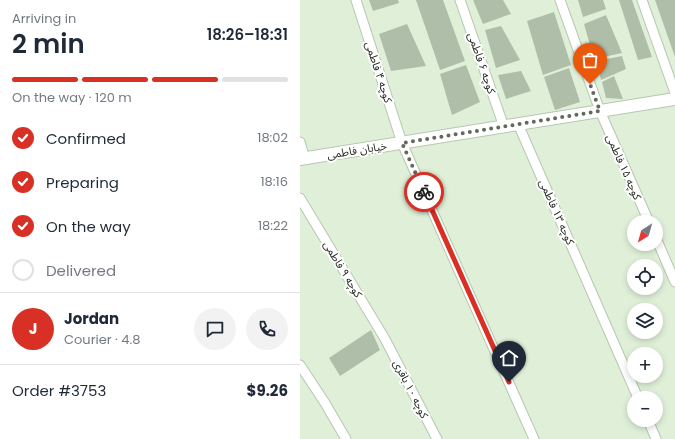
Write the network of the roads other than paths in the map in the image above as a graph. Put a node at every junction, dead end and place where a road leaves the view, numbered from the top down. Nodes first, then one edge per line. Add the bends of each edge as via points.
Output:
1 (356, 0) edge
2 (460, 0) edge
3 (560, 0) edge
4 (642, 0) edge
5 (675, 93) edge
6 (675, 99) edge
7 (600, 111) junction
8 (518, 124) junction
9 (504, 127) junction
10 (300, 142) edge
11 (402, 143) junction
12 (302, 159) edge
13 (300, 198) edge
14 (646, 215) edge
15 (662, 251) edge
16 (674, 280) edge
17 (386, 339) joint
18 (300, 365) edge
19 (635, 391) edge
20 (651, 427) edge
21 (346, 439) edge
22 (437, 439) edge
23 (534, 439) edge
24 (656, 439) edge

1 - 11 street, کوچه ۴ فاطمی
2 - 9 street, کوچه ۶ فاطمی
3 - 7 street, کوچه ۱۵ فاطمی
4 - 5 street
6 - 7 street, خیابان فاطمی
7 - 8 street, خیابان فاطمی
7 - 14 street, کوچه ۱۵ فاطمی
8 - 9 street, خیابان فاطمی
8 - 19 street, کوچه ۱۳ فاطمی
9 - 11 street, خیابان فاطمی
10 - 12 street
11 - 12 street, خیابان فاطمی
11 - 23 street, کوچه ۴ فاطمی
13 - 17 street, کوچه ۹ فاطمی
15 - 16 street
17 - 22 street, کوچه ۱۰ باقری
18 - 21 street
20 - 24 street

